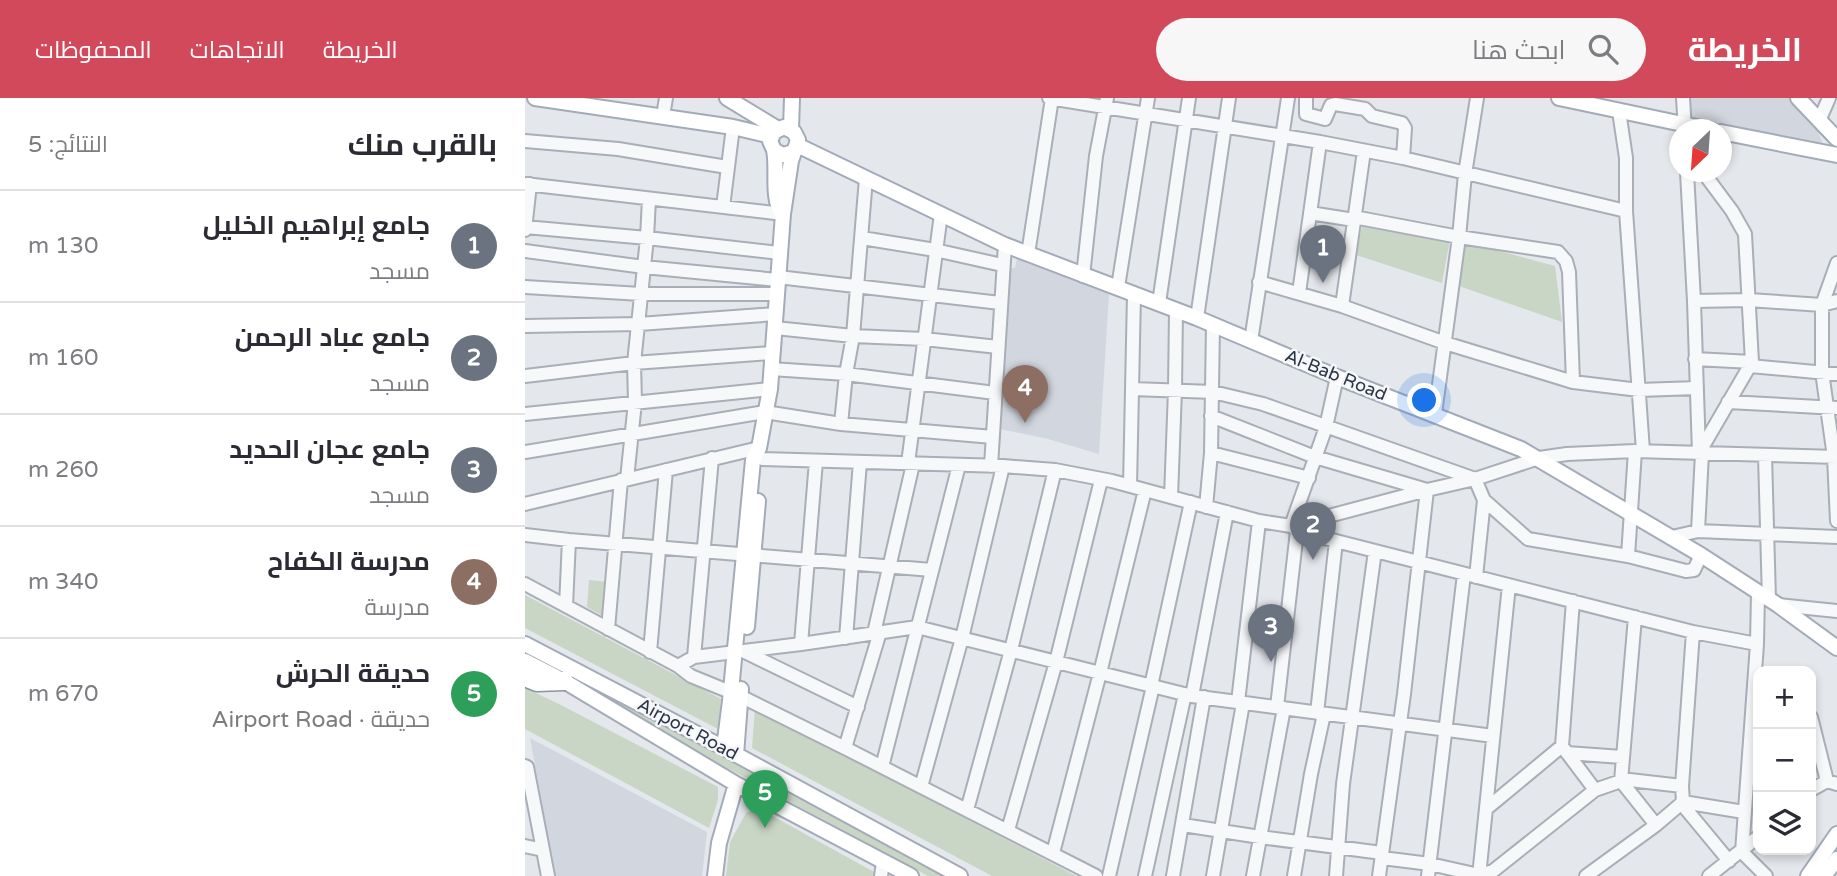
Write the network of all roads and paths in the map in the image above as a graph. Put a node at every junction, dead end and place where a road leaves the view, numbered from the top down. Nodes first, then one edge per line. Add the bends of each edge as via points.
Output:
1 (535, 98) edge
2 (666, 98) edge
3 (727, 98) edge
4 (792, 98) edge
5 (1051, 98) edge
6 (1148, 98) edge
7 (1189, 98) edge
8 (1229, 98) edge
9 (1288, 98) edge
10 (1306, 98) edge
11 (1477, 98) edge
12 (1559, 98) edge
13 (1683, 98) edge
14 (1798, 98) edge
15 (1829, 98) edge
16 (576, 101) edge
17 (1598, 102) edge
18 (1107, 103) edge
19 (617, 104) edge
20 (1619, 111) junction
21 (1146, 114) junction
22 (663, 116) junction
23 (1684, 119) edge
24 (1185, 121) junction
25 (1819, 121) junction
26 (1669, 123) edge
27 (733, 127) junction
28 (1224, 127) junction
29 (1732, 134) edge
30 (779, 136) junction
31 (1282, 137) junction
32 (1837, 139) edge
33 (525, 141) edge
34 (1320, 142) junction
35 (795, 149) junction
36 (1364, 151) junction
37 (1837, 155) edge
38 (1403, 158) junction
39 (727, 167) junction
40 (1465, 174) junction
41 (866, 178) junction
42 (1688, 182) edge
43 (1710, 182) edge
44 (527, 184) edge
45 (649, 199) junction
46 (723, 207) junction
47 (1626, 211) junction
48 (1310, 213) junction
49 (783, 214) junction
50 (941, 214) junction
51 (1354, 219) junction
52 (525, 228) edge
53 (1459, 237) junction
54 (647, 238) junction
55 (862, 238) junction
56 (1005, 245) junction
57 (936, 250) junction
58 (525, 251) edge
59 (779, 253) junction
60 (1028, 254) junction
61 (1837, 263) edge
62 (1002, 265) junction
63 (644, 267) junction
64 (1083, 276) junction
65 (1259, 282) junction
66 (777, 284) junction
67 (525, 287) edge
68 (858, 287) junction
69 (1118, 287) junction
70 (641, 293) junction
71 (1299, 293) junction
72 (1134, 294) junction
73 (930, 295) junction
74 (1749, 300) junction
75 (1694, 301) junction
76 (1837, 301) edge
77 (1000, 303) junction
78 (1159, 303) junction
79 (1822, 305) junction
80 (1342, 306) junction
81 (1176, 310) junction
82 (1198, 318) junction
83 (775, 321) junction
84 (639, 324) junction
85 (1213, 325) junction
86 (525, 326) edge
87 (853, 336) junction
88 (924, 339) junction
89 (1251, 341) junction
90 (1445, 343) junction
91 (998, 347) junction
92 (772, 353) junction
93 (1695, 359) junction
94 (634, 363) junction
95 (1751, 364) junction
96 (771, 369) junction
97 (1822, 372) junction
98 (846, 374) junction
99 (1837, 374) edge
100 (525, 376) edge
101 (1337, 377) junction
102 (1573, 382) junction
103 (918, 383) junction
104 (769, 388) junction
105 (1697, 388) junction
106 (1133, 389) junction
107 (1175, 390) junction
108 (1639, 390) junction
109 (1213, 392) junction
110 (995, 393) junction
111 (635, 402) junction
112 (1728, 402) junction
113 (1833, 408) edge
114 (765, 412) junction
115 (525, 414) edge
116 (1436, 414) junction
117 (1211, 416) junction
118 (841, 424) junction
119 (1325, 427) junction
120 (912, 430) junction
121 (631, 434) junction
122 (993, 437) junction
123 (1639, 451) junction
124 (525, 452) edge
125 (760, 453) junction
126 (1211, 453) junction
127 (1701, 453) junction
128 (1765, 455) junction
129 (1315, 457) junction
130 (1835, 457) edge
131 (712, 458) junction
132 (1539, 458) junction
133 (816, 461) junction
134 (860, 462) junction
135 (910, 463) junction
136 (959, 465) junction
137 (997, 466) junction
138 (666, 470) junction
139 (1055, 470) junction
140 (1309, 478) junction
141 (1475, 479) junction
142 (624, 480) junction
143 (1101, 480) junction
144 (1130, 486) junction
145 (1145, 490) junction
146 (1427, 490) junction
147 (1171, 497) junction
148 (1484, 500) junction
149 (1191, 502) junction
150 (525, 504) edge
151 (1206, 507) junction
152 (1227, 512) junction
153 (1631, 513) junction
154 (1259, 521) junction
155 (1837, 521) edge
156 (1294, 528) junction
157 (1698, 531) junction
158 (525, 535) edge
159 (1768, 535) junction
160 (1672, 537) junction
161 (1837, 537) edge
162 (569, 540) junction
163 (1336, 541) junction
164 (615, 544) junction
165 (659, 548) junction
166 (702, 551) junction
167 (1375, 551) junction
168 (749, 555) junction
169 (1701, 555) junction
170 (1628, 556) junction
171 (807, 560) junction
172 (1419, 562) junction
173 (852, 564) junction
174 (889, 567) junction
175 (932, 570) junction
176 (1470, 575) junction
177 (525, 584) edge
178 (1509, 585) junction
179 (1768, 599) junction
180 (1573, 601) junction
181 (566, 606) junction
182 (1837, 611) edge
183 (1635, 617) junction
184 (918, 627) junction
185 (608, 629) junction
186 (1693, 632) junction
187 (877, 633) junction
188 (846, 638) junction
189 (962, 638) junction
190 (525, 644) edge
191 (801, 644) junction
192 (1757, 644) junction
193 (1837, 648) edge
194 (1011, 650) junction
195 (650, 652) junction
196 (740, 652) junction
197 (694, 657) junction
198 (525, 661) edge
199 (1056, 662) junction
200 (678, 666) junction
201 (1100, 673) junction
202 (525, 677) edge
203 (563, 681) junction
204 (1152, 686) junction
205 (735, 695) junction
206 (1194, 696) junction
207 (1240, 702) junction
208 (857, 707) junction
209 (1281, 708) junction
210 (1320, 713) junction
211 (1352, 717) junction
212 (1400, 724) junction
213 (1815, 729) edge
214 (1445, 730) junction
215 (1493, 736) junction
216 (845, 748) junction
217 (1564, 749) junction
218 (730, 751) junction
219 (1622, 757) junction
220 (525, 766) edge
221 (882, 767) junction
222 (1621, 780) junction
223 (1832, 783) edge
224 (736, 784) junction
225 (1682, 786) junction
226 (921, 787) junction
227 (1595, 790) junction
228 (1682, 802) junction
229 (530, 806) edge
230 (1486, 808) junction
231 (967, 810) junction
232 (1744, 812) junction
233 (1182, 825) junction
234 (1656, 825) junction
235 (1008, 830) junction
236 (1221, 830) junction
237 (1837, 834) edge
238 (1261, 837) junction
239 (1753, 841) edge
240 (1299, 842) junction
241 (1837, 845) edge
242 (525, 846) edge
243 (1339, 848) junction
244 (543, 850) junction
245 (1741, 852) junction
246 (1053, 853) junction
247 (1382, 856) junction
248 (1837, 859) edge
249 (1729, 861) junction
250 (882, 869) edge
251 (1429, 870) edge
252 (1479, 875) edge
253 (548, 876) edge
254 (715, 876) edge
255 (911, 876) edge
256 (960, 876) edge
257 (1096, 876) edge
258 (1109, 876) edge
259 (1145, 876) edge
260 (1173, 876) edge
261 (1213, 876) edge
262 (1253, 876) edge
263 (1294, 876) edge
264 (1336, 876) edge
265 (1379, 876) edge
266 (1586, 876) edge
267 (1709, 876) edge
268 (1766, 876) edge
269 (1808, 876) edge
270 (1816, 876) edge
271 (1824, 876) edge

1 - 16 main road
2 - 22 street
3 - 30 main road
4 - 30 main road
5 - 18 street
5 - 60 street
6 - 21 street
7 - 24 street
8 - 28 street
9 - 31 street
10 - 38 street via 1305,114 1314,117 1325,118 1335,104 1402,123
11 - 40 street
12 - 17 main road
13 - 23 street
14 - 25 main road
15 - 25 street
16 - 19 main road
17 - 20 main road
18 - 21 street
18 - 64 street via 1096,156
19 - 22 main road
20 - 26 main road
20 - 47 street via 1626,158
21 - 24 street
21 - 69 street
22 - 27 main road
24 - 28 street
24 - 78 street
25 - 32 main road
27 - 30 main road
27 - 39 street
28 - 31 street
28 - 82 street
29 - 37 main road
30 - 35 main road via 797,136
30 - 35 main road, Al-Bab Road via 783,155
30 - 49 main road via 776,200
31 - 34 street
31 - 65 street
33 - 39 street via 618,149
34 - 36 street
34 - 48 street
35 - 41 main road, Al-Bab Road
35 - 49 main road
36 - 38 street
36 - 51 street
38 - 40 street
39 - 46 street
40 - 47 street
40 - 53 street
41 - 50 main road, Al-Bab Road
41 - 55 street
42 - 75 street
43 - 74 street via 1745,234
44 - 45 street
44 - 52 street
45 - 46 street
45 - 54 street
46 - 49 street
47 - 108 street
48 - 51 street
48 - 71 street
49 - 59 main road
50 - 56 main road, Al-Bab Road
50 - 57 street
51 - 53 street
51 - 80 street
52 - 54 street
53 - 90 street
53 - 102 street via 1557,252 1566,261
54 - 59 street
54 - 63 street
55 - 57 street
55 - 68 street
56 - 60 main road, Al-Bab Road
56 - 62 street
57 - 62 street
57 - 73 street
58 - 63 street
59 - 66 main road
60 - 64 main road, Al-Bab Road
61 - 79 street
62 - 77 street
63 - 66 street
63 - 70 street
64 - 69 main road, Al-Bab Road
65 - 71 street
65 - 89 street
66 - 68 street
66 - 70 street
66 - 83 main road
67 - 70 street
68 - 73 street
68 - 87 street
69 - 72 main road, Al-Bab Road
70 - 84 street
71 - 80 street
72 - 78 main road, Al-Bab Road
72 - 106 street
73 - 77 street
73 - 88 street
74 - 75 street
74 - 79 street
74 - 95 street
75 - 93 street
76 - 79 street
77 - 91 street
78 - 81 main road, Al-Bab Road
79 - 97 street
80 - 90 street
81 - 82 main road, Al-Bab Road
81 - 107 street
82 - 85 main road, Al-Bab Road
83 - 84 street
83 - 87 street
83 - 92 main road
84 - 86 street
84 - 94 street
85 - 89 main road, Al-Bab Road
85 - 109 street
87 - 88 street
87 - 98 street
88 - 91 street
88 - 103 street
89 - 101 main road, Al-Bab Road
90 - 102 street
90 - 116 street
91 - 110 street
92 - 94 street
92 - 96 main road
93 - 95 street
93 - 105 street
94 - 100 street
94 - 111 street
95 - 97 street
95 - 112 street
96 - 98 street
96 - 104 main road
97 - 99 street
97 - 113 street
98 - 103 street
98 - 118 street
101 - 116 main road, Al-Bab Road
101 - 119 street
102 - 108 street
103 - 110 street
103 - 120 street
104 - 111 street
104 - 114 main road
105 - 108 street
105 - 127 street
106 - 107 street
106 - 144 street
107 - 109 street
107 - 147 street
108 - 123 street
109 - 117 street
109 - 119 street
110 - 122 street
111 - 115 street
111 - 121 street
112 - 113 street
112 - 127 street
113 - 130 street
114 - 118 street
114 - 121 street
114 - 125 main road
116 - 132 main road, Al-Bab Road
117 - 126 street
117 - 129 street
118 - 120 street
119 - 129 street
119 - 141 street
120 - 122 street
120 - 135 street
121 - 124 street
121 - 142 street
122 - 137 street
123 - 127 street
123 - 132 street
123 - 153 street
125 - 131 street
125 - 133 street
125 - 168 main road via 753,460
126 - 140 street
126 - 151 street
127 - 128 street
127 - 157 street
128 - 130 street
128 - 159 street
129 - 140 street
129 - 146 street
130 - 155 street
131 - 138 street
131 - 166 street
132 - 141 street
132 - 153 main road, Al-Bab Road
133 - 134 street
133 - 171 street
134 - 135 street
134 - 173 street
135 - 136 street
135 - 174 street
136 - 137 street
136 - 175 street
137 - 139 street
137 - 189 street
138 - 142 street
138 - 165 street
139 - 143 street
139 - 194 street
140 - 156 street
141 - 146 street
141 - 148 street
142 - 150 street
142 - 164 street
143 - 144 street
143 - 199 street
144 - 145 street
145 - 147 street
145 - 201 street
146 - 156 street
146 - 172 street
147 - 149 street
148 - 170 street via 1528,539
148 - 176 street
149 - 151 street
149 - 204 street
151 - 152 street
152 - 154 street
152 - 206 street
153 - 160 main road, Al-Bab Road
153 - 170 street
154 - 156 street
154 - 207 street
156 - 163 street
156 - 209 street
157 - 159 street
157 - 160 street
158 - 162 street
159 - 161 street
159 - 179 street
160 - 169 main road, Al-Bab Road
162 - 164 street
162 - 181 street
163 - 167 street
163 - 210 street
164 - 165 street
164 - 185 street
165 - 166 street
165 - 195 street
166 - 168 street
166 - 197 street
167 - 172 street
167 - 211 street
168 - 171 street
168 - 196 main road
169 - 170 street via 1693,570 1686,571
169 - 179 main road, Al-Bab Road
171 - 173 street
171 - 191 street
172 - 176 street
172 - 212 street
173 - 174 street
173 - 188 street
174 - 175 street
174 - 187 street
175 - 184 street
176 - 178 street
176 - 214 street
177 - 181 street
178 - 180 street
178 - 215 street
179 - 182 street
179 - 192 street
179 - 193 main road, Al-Bab Road
180 - 183 street
180 - 217 street
181 - 185 street
183 - 186 street
183 - 219 street
184 - 187 street
184 - 189 street
184 - 221 street
185 - 195 street
186 - 192 street
186 - 225 street
187 - 188 street
187 - 208 street
188 - 191 street
189 - 194 street
189 - 226 street
190 - 218 main road, Airport Road
191 - 196 street
192 - 232 street
194 - 199 street
194 - 231 street
195 - 200 street
196 - 197 street
196 - 205 main road
196 - 208 street
197 - 200 street
198 - 203 main road, Airport Road
199 - 201 street
199 - 235 street
200 - 205 street
201 - 204 street
201 - 246 street
202 - 203 highway via 537,682
203 - 224 main road, Airport Road
204 - 206 street
204 - 258 street
205 - 216 street
205 - 218 main road
206 - 207 street
206 - 233 street
206 - 259 street
207 - 209 street
207 - 236 street
208 - 216 street
209 - 210 street
209 - 238 street
210 - 211 street
210 - 240 street
211 - 212 street
211 - 243 street
212 - 214 street
212 - 247 street
213 - 223 street
214 - 215 street
214 - 251 street
215 - 230 street
216 - 221 street
217 - 219 street
217 - 227 street
217 - 230 street
218 - 256 main road, Airport Road
219 - 222 street
220 - 229 street
221 - 226 street
222 - 225 street
222 - 227 street
222 - 234 street
224 - 250 main road, Airport Road
224 - 254 main road
225 - 228 street
226 - 231 street
227 - 252 street via 1493,871
228 - 232 street
228 - 234 street
228 - 249 street
229 - 244 street
230 - 252 street
231 - 235 street
232 - 245 street
233 - 236 street
233 - 260 street
234 - 266 street
235 - 246 street
236 - 238 street
236 - 261 street
237 - 269 main road
238 - 240 street
238 - 262 street
239 - 245 street
240 - 243 street
240 - 263 street
241 - 270 main road
242 - 244 street
243 - 247 street
243 - 264 street
244 - 253 street
245 - 249 street
245 - 268 street
246 - 257 street
247 - 251 street
247 - 265 street
248 - 271 main road
249 - 267 street
250 - 255 main road, Airport Road
251 - 252 street

